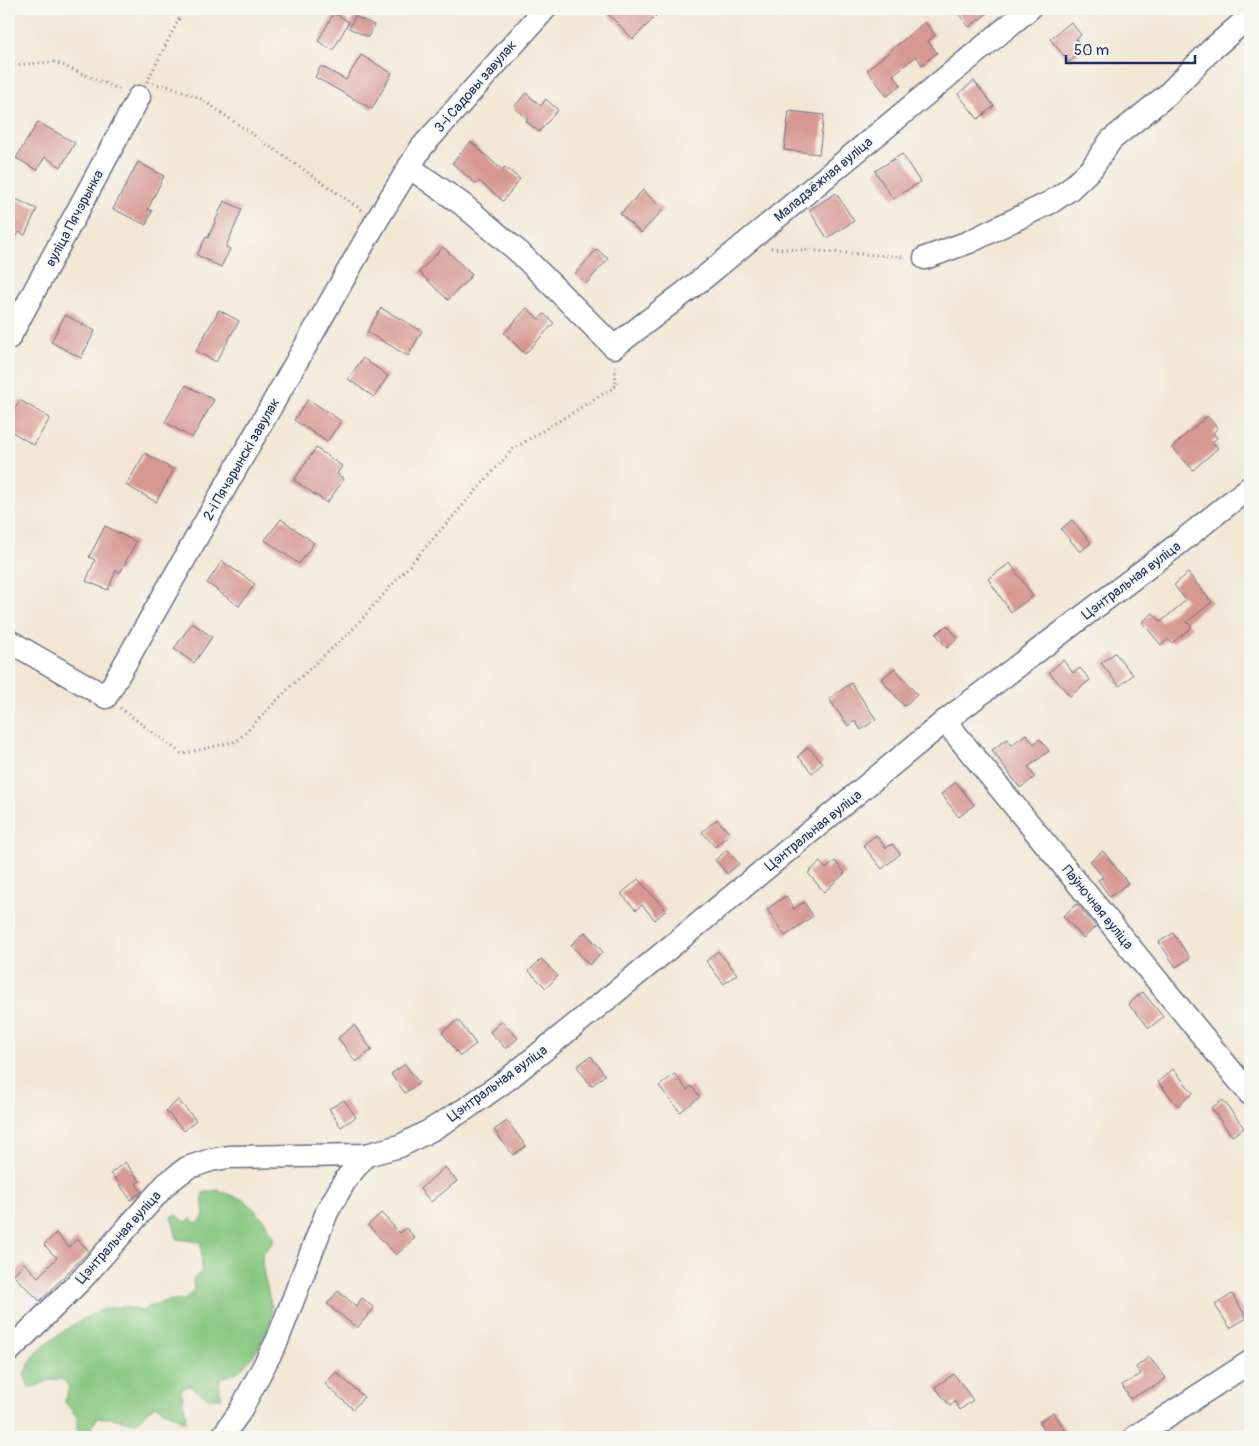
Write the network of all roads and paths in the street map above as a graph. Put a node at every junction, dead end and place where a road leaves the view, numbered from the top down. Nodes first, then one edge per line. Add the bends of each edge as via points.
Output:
1 (184, 9) edge
2 (545, 9) edge
3 (1029, 9) edge
4 (1250, 16) edge
5 (9, 66) edge
6 (139, 97) joint
7 (409, 167) junction
8 (377, 220) junction
9 (742, 246) junction
10 (925, 258) joint
11 (9, 338) edge
12 (614, 346) junction
13 (1250, 487) edge
14 (9, 641) edge
15 (106, 697) junction
16 (945, 721) junction
17 (1250, 1094) edge
18 (366, 1155) junction
19 (9, 1351) edge
20 (1250, 1362) edge
21 (222, 1437) edge
22 (1135, 1437) edge

1 - 8 path via 145,84 172,87 200,98
2 - 7 street, 3-і Садовы завулак via 444,121
3 - 9 street, Маладзёжная вуліца
4 - 10 street via 1166,95 1112,140 1092,168 1068,190 1051,202 969,242
5 - 6 path via 54,62
6 - 11 street, вуліца Пячэрынка
7 - 8 street, 3-і Садовы завулак
7 - 12 street via 462,204 520,253
8 - 15 street, 2-і Пячэрынскі завулак
9 - 10 path
9 - 12 street, Маладзёжная вуліца
12 - 15 path via 616,386 513,449 352,631 237,741 182,754
13 - 16 street, Цэнтральная вуліца
14 - 15 street
16 - 17 street, Паўночная вуліца
16 - 18 street, Цэнтральная вуліца via 508,1079 431,1130 400,1146
18 - 19 street, Цэнтральная вуліца via 229,1157 188,1168 166,1184 82,1279
18 - 21 street via 346,1179 327,1212 277,1342 239,1413
20 - 22 street

